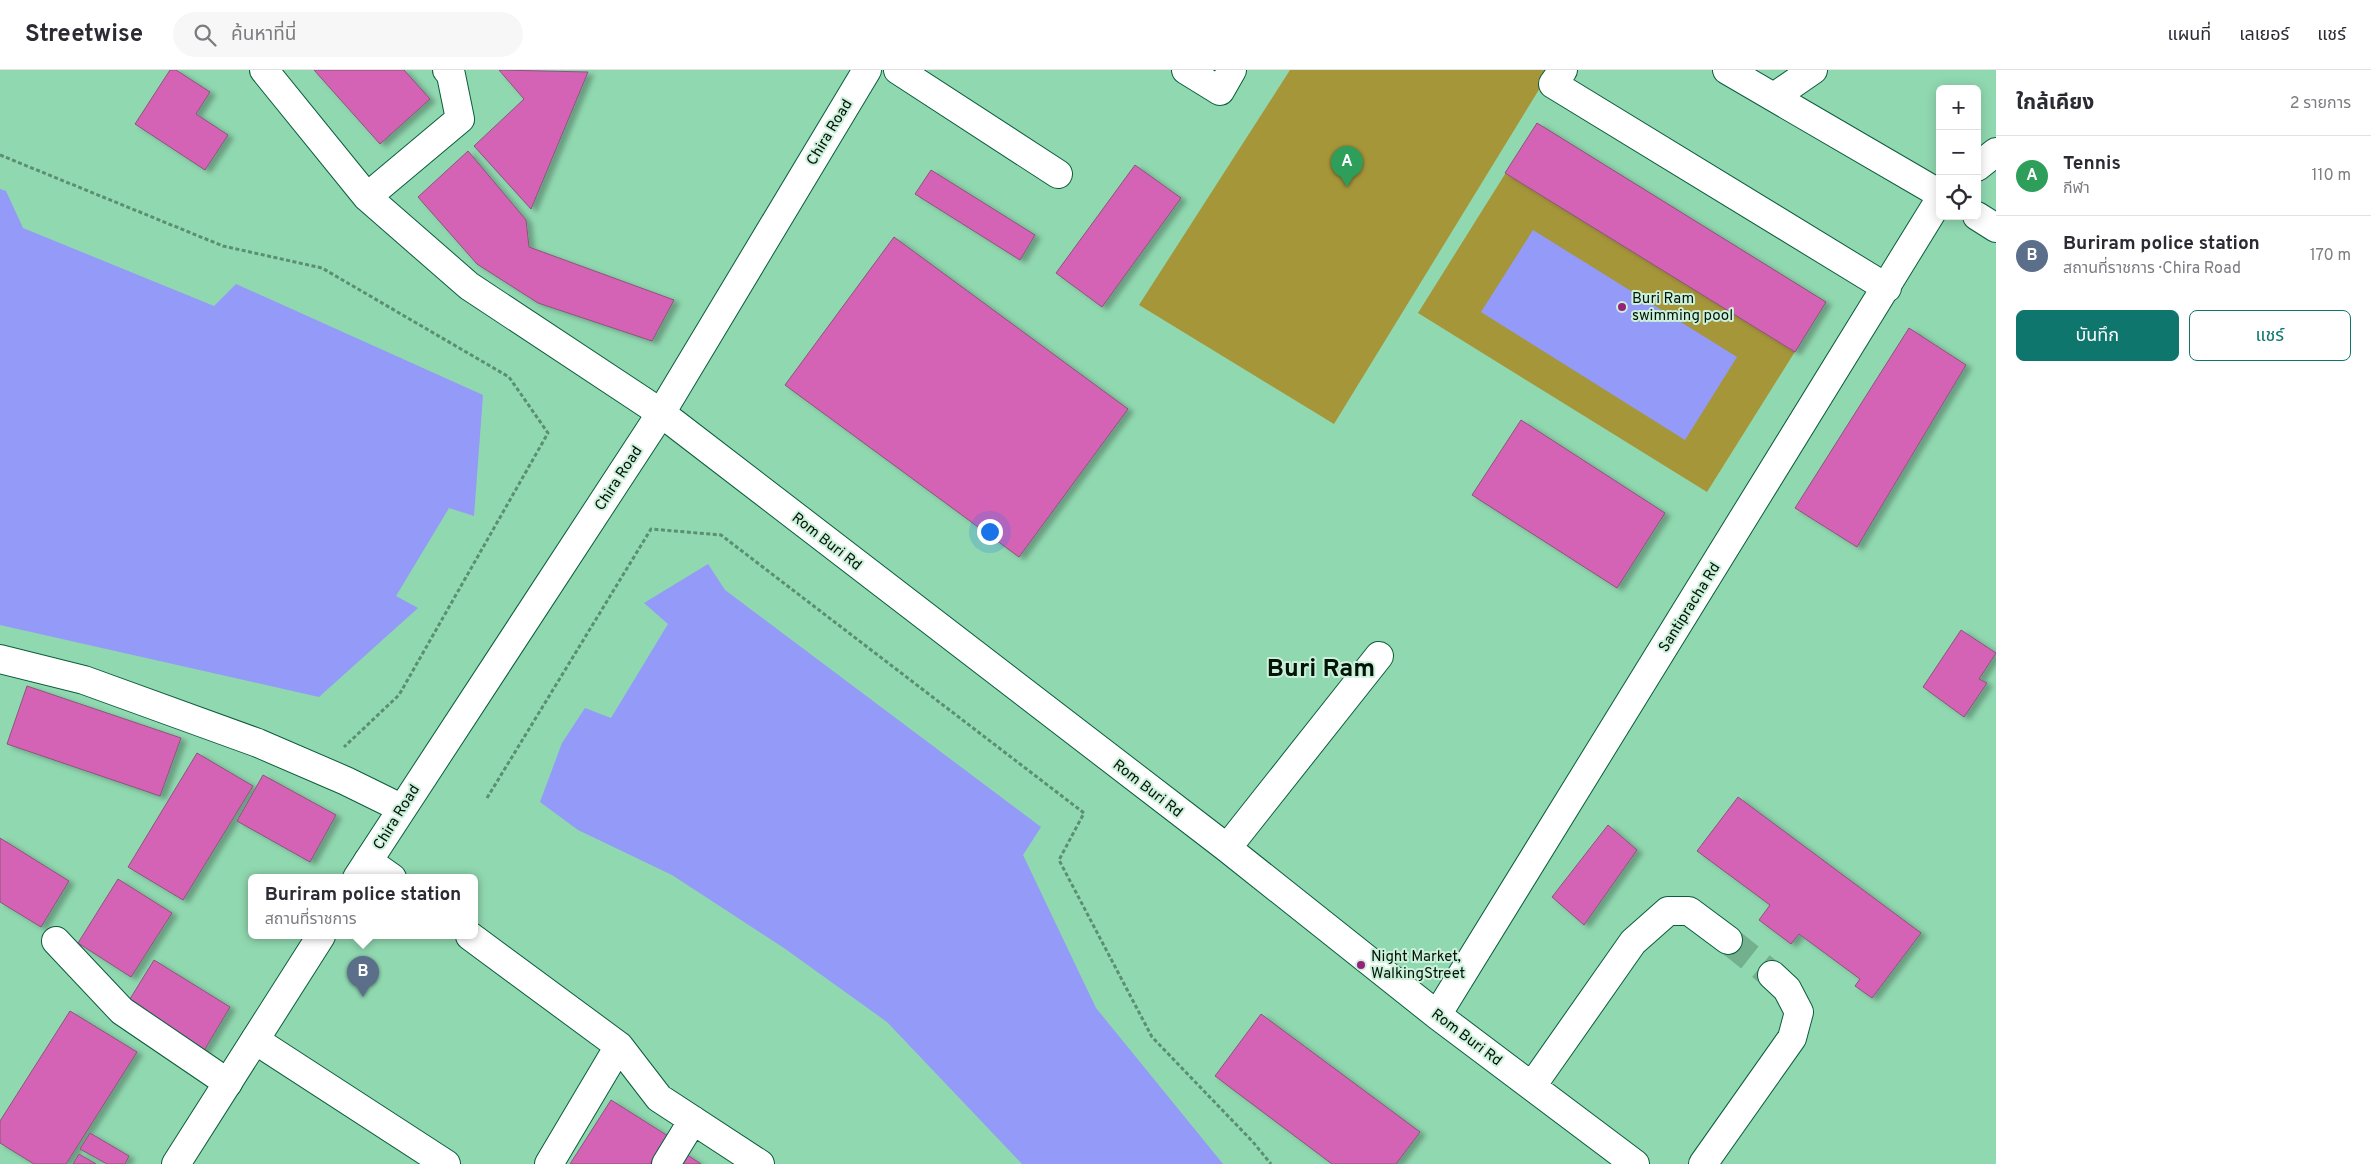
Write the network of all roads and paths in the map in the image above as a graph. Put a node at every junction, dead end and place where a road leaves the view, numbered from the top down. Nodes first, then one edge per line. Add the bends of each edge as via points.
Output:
1 (264, 70) edge
2 (447, 70) edge
3 (867, 70) edge
4 (898, 70) edge
5 (1186, 70) edge
6 (1232, 70) edge
7 (1563, 70) edge
8 (1727, 70) edge
9 (1813, 70) edge
10 (1774, 97) junction
11 (1996, 152) edge
12 (0, 155) edge
13 (1981, 164) edge
14 (1058, 174) dead end
15 (1936, 192) edge
16 (367, 198) junction
17 (1936, 206) edge
18 (1981, 219) edge
19 (1996, 228) edge
20 (1887, 288) junction
21 (661, 413) junction
22 (1379, 656) dead end
23 (0, 659) edge
24 (339, 752) dead end
25 (487, 798) dead end
26 (401, 808) junction
27 (1227, 848) junction
28 (362, 870) edge
29 (377, 874) edge
30 (319, 939) edge
31 (474, 939) edge
32 (1728, 940) tunnel mouth
33 (56, 941) dead end
34 (1772, 975) tunnel mouth
35 (1438, 1014) junction
36 (255, 1040) junction
37 (618, 1046) junction
38 (228, 1083) junction
39 (1532, 1086) junction
40 (693, 1120) junction
41 (176, 1164) edge
42 (446, 1164) edge
43 (549, 1164) edge
44 (666, 1164) edge
45 (760, 1164) edge
46 (1271, 1164) edge
47 (1635, 1164) edge
48 (1703, 1164) edge

1 - 16 street, Rom Buri Rd
2 - 16 street via 451,75 460,119
3 - 21 street, Chira Road
4 - 14 street
5 - 6 street via 1220,91
7 - 20 street via 1553,84
8 - 10 street
9 - 10 street
10 - 15 street
11 - 13 street
12 - 24 path via 223,246 322,268 509,377 548,433 399,695
16 - 21 street, Rom Buri Rd via 469,286
17 - 20 street, Santipracha Rd
18 - 19 street
20 - 35 street, Santipracha Rd
21 - 26 street, Chira Road
21 - 27 street, Rom Buri Rd
22 - 27 street
23 - 26 street via 84,680 258,743
25 - 46 path via 651,529 721,535 1084,813 1060,860 1138,1010 1152,1036
26 - 28 street, Chira Road
27 - 35 street, Rom Buri Rd
28 - 29 street
30 - 36 street
31 - 37 street
32 - 39 street via 1689,911 1668,911 1633,942
33 - 38 street via 122,1011
34 - 48 street via 1787,989 1799,1012 1792,1038
35 - 39 street, Rom Buri Rd
36 - 38 street
36 - 42 street
37 - 40 street via 659,1098
37 - 43 street
38 - 41 street
39 - 47 street, Rom Buri Rd
40 - 44 street
40 - 45 street

